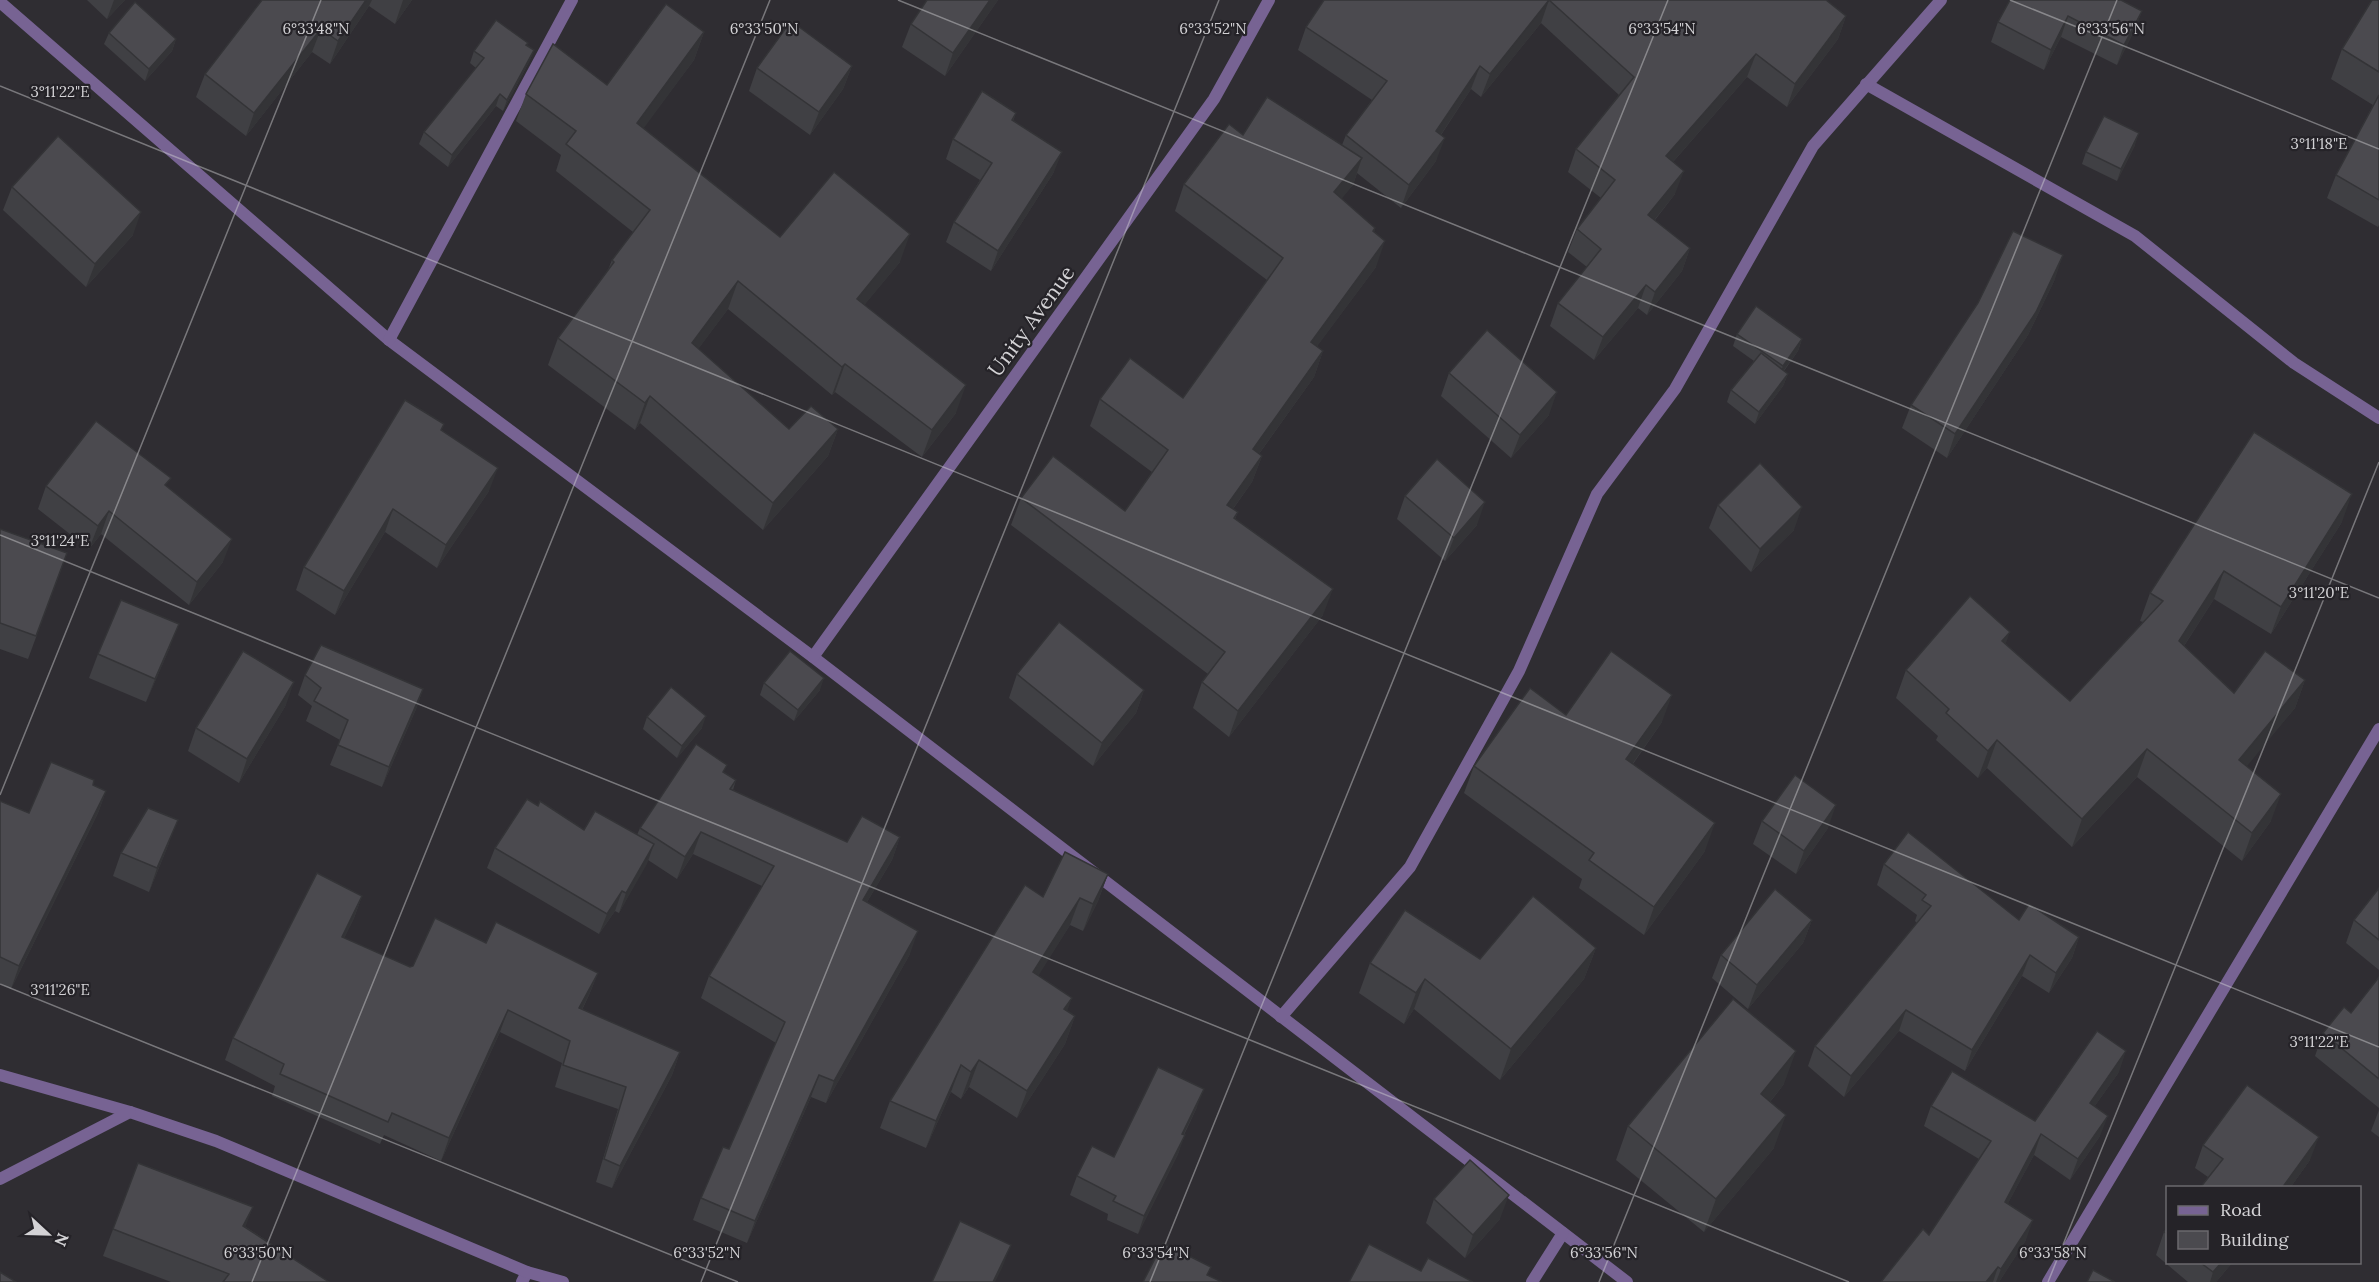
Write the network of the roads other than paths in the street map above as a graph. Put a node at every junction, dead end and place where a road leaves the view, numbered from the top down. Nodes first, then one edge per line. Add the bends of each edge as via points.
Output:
1 (572, 0) edge
2 (1269, 0) edge
3 (1941, 0) edge
4 (0, 2) edge
5 (1866, 84) junction
6 (389, 340) junction
7 (2379, 418) edge
8 (813, 657) junction
9 (2379, 729) edge
10 (1281, 1017) junction
11 (0, 1075) edge
12 (130, 1112) junction
13 (0, 1179) edge
14 (1563, 1233) junction
15 (524, 1277) edge
16 (563, 1282) edge
17 (1532, 1282) edge
18 (1626, 1282) edge
19 (2048, 1282) edge

1 - 6 street
2 - 8 street, Unity Avenue via 1214,99
3 - 5 street
4 - 6 street
5 - 7 street via 2135,236 2294,363
5 - 10 street via 1813,146 1675,389 1597,494 1519,671 1410,867
6 - 8 street
8 - 10 street
9 - 19 street
10 - 14 street
11 - 12 street
12 - 13 street
12 - 15 street via 216,1141
14 - 17 street
14 - 18 street
15 - 16 street

